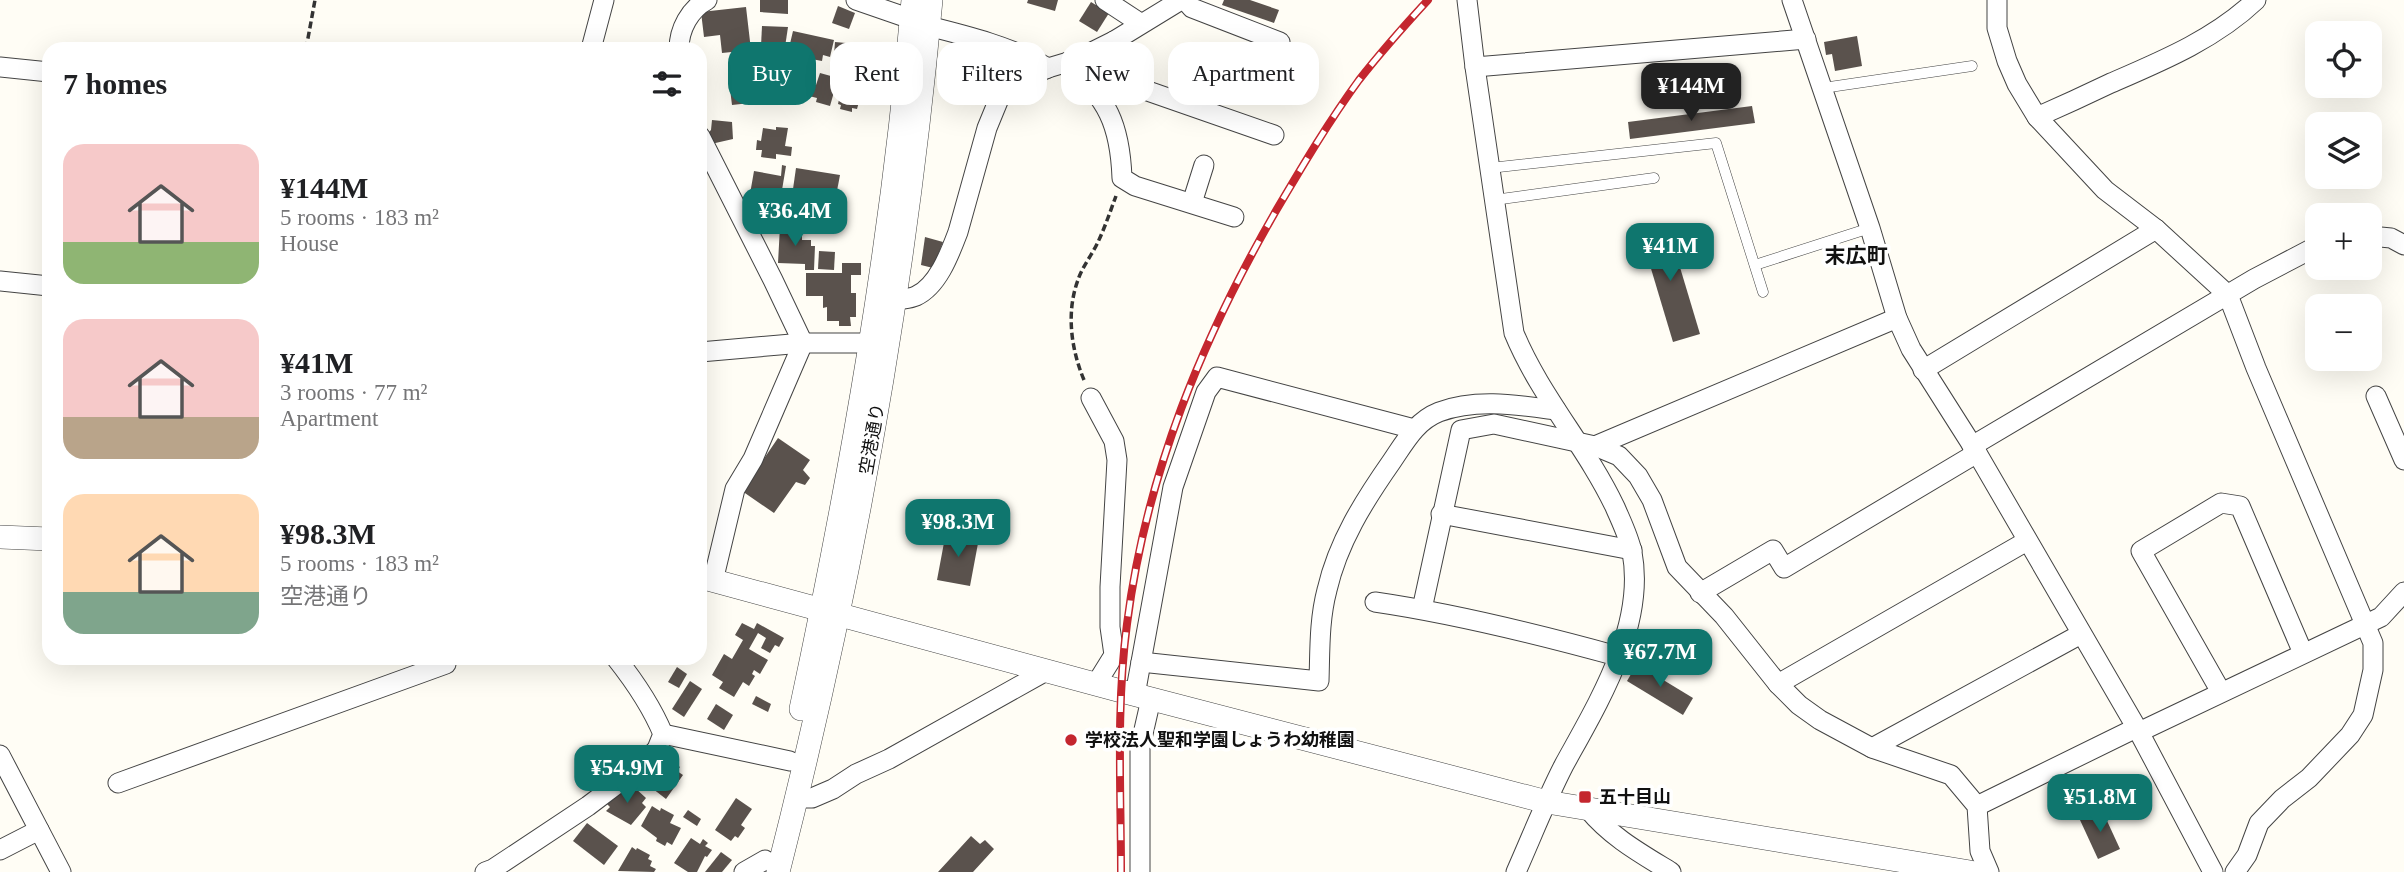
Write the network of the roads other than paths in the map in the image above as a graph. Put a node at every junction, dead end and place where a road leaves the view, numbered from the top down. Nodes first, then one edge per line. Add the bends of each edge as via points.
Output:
1 (604, 0) edge
2 (707, 0) edge
3 (856, 0) edge
4 (930, 0) edge
5 (1105, 0) edge
6 (1183, 0) edge
7 (1468, 0) edge
8 (1792, 0) edge
9 (1997, 0) edge
10 (2256, 0) edge
11 (917, 15) edge
12 (1140, 23) junction
13 (1806, 39) junction
14 (1115, 41) joint
15 (593, 42) edge
16 (679, 42) edge
17 (1280, 42) dead end
18 (1061, 64) edge
19 (1972, 66) dead end
20 (0, 67) edge
21 (1475, 67) junction
22 (1048, 68) junction
23 (42, 71) edge
24 (1823, 89) junction
25 (1105, 105) edge
26 (2037, 117) junction
27 (1274, 135) dead end
28 (707, 150) edge
29 (1204, 165) dead end
30 (1490, 168) junction
31 (1654, 178) dead end
32 (1494, 200) junction
33 (1192, 203) junction
34 (1234, 217) dead end
35 (1870, 228) junction
36 (2156, 229) junction
37 (2382, 237) edge
38 (2404, 245) edge
39 (2305, 252) edge
40 (1755, 265) junction
41 (0, 281) edge
42 (42, 285) edge
43 (1763, 292) dead end
44 (2228, 295) junction
45 (894, 301) junction
46 (1897, 318) junction
47 (803, 343) junction
48 (870, 343) junction
49 (707, 351) edge
50 (1923, 370) junction
51 (2376, 396) dead end
52 (1091, 398) road end
53 (1556, 411) junction
54 (1414, 429) junction
55 (1587, 444) junction
56 (1974, 449) junction
57 (2404, 460) edge
58 (1441, 514) junction
59 (0, 537) edge
60 (42, 538) edge
61 (2026, 541) junction
62 (1632, 550) junction
63 (707, 576) edge
64 (707, 579) edge
65 (2404, 592) edge
66 (1700, 593) junction
67 (1375, 602) dead end
68 (1422, 609) junction
69 (830, 612) junction
70 (2366, 622) junction
71 (2081, 634) junction
72 (2303, 653) junction
73 (1617, 656) junction
74 (1141, 662) junction
75 (443, 665) edge
76 (621, 665) edge
77 (1046, 671) junction
78 (1096, 684) junction
79 (1778, 684) junction
80 (2221, 692) junction
81 (1143, 697) junction
82 (2137, 730) junction
83 (663, 734) junction
84 (1872, 748) junction
85 (0, 757) edge
86 (790, 761) junction
87 (118, 782) dead end
88 (797, 798) junction
89 (1547, 802) junction
90 (1977, 806) junction
91 (1588, 809) junction
92 (39, 830) junction
93 (0, 850) edge
94 (769, 868) edge
95 (61, 872) edge
96 (485, 872) edge
97 (744, 872) edge
98 (1140, 872) edge
99 (1517, 872) edge
100 (1671, 872) edge
101 (1970, 872) edge
102 (1989, 872) edge
103 (2214, 872) edge
104 (2235, 872) edge

1 - 15 street
2 - 16 street via 688,16
3 - 11 street
4 - 11 street, 空港通り
5 - 12 street
6 - 12 street
6 - 17 street via 1192,8
7 - 21 street
8 - 13 street
9 - 26 street via 1997,28 2007,61
10 - 26 street via 2203,39
11 - 22 street
11 - 45 street, 空港通り via 920,106
11 - 48 street, 空港通り
12 - 14 street
13 - 21 street
13 - 24 street
14 - 27 street via 1142,89
18 - 22 street
19 - 24 lane
20 - 23 street
21 - 30 street
22 - 45 street via 1017,81 1001,94 952,248 926,289
24 - 35 street
25 - 33 street via 1114,121 1122,178
26 - 36 street via 2105,190
28 - 47 street
29 - 33 street
30 - 32 street
30 - 40 lane via 1716,143
31 - 32 lane
32 - 53 street via 1514,333
33 - 34 street
35 - 40 lane
35 - 46 street
36 - 44 street
36 - 50 street
37 - 38 street
39 - 44 street
40 - 43 lane
41 - 42 street
44 - 56 street
44 - 70 street
45 - 69 street, 空港通り via 870,458
46 - 50 street
46 - 55 street
47 - 48 street
47 - 49 street
47 - 63 street via 753,459 735,489
48 - 69 street, 空港通り
50 - 56 street
51 - 57 street
52 - 78 street via 1114,441 1117,469 1110,587 1114,655
53 - 54 street via 1508,404 1466,406 1441,411
53 - 55 street
54 - 74 street via 1368,496 1336,559 1320,628 1319,681
54 - 74 street via 1217,377 1206,393 1173,487
55 - 58 street via 1494,424 1461,430
55 - 62 street
55 - 66 street via 1619,457 1638,476 1677,567
56 - 61 street
56 - 66 street via 1784,568 1773,551
58 - 62 street
58 - 68 street
59 - 60 street
61 - 71 street
61 - 79 street
62 - 73 street via 1634,595
64 - 69 street
65 - 70 street via 2381,617
66 - 79 street
67 - 68 street
68 - 73 street
69 - 77 street
69 - 86 street, 空港通り
69 - 88 street, 空港通り
70 - 72 street
70 - 104 street via 2373,643 2373,670 2363,715 2309,778 2259,823
71 - 82 street
71 - 84 street
72 - 80 street
72 - 80 street via 2239,506 2221,503 2141,551
73 - 89 street via 1608,684
74 - 81 street
75 - 87 street
76 - 83 street via 641,690
77 - 78 street
77 - 88 street via 833,789 813,798
78 - 81 street
79 - 84 street via 1820,720
80 - 82 street
81 - 89 street
81 - 98 street
82 - 90 street
82 - 103 street
83 - 86 street
83 - 96 street via 657,749 625,779
84 - 90 street via 1951,775
85 - 92 street
86 - 94 street, 空港通り
88 - 94 street, 空港通り
89 - 91 street
89 - 99 street
90 - 102 street via 1980,850
91 - 100 street via 1603,827
91 - 101 street
92 - 93 street
92 - 95 street
94 - 97 street

